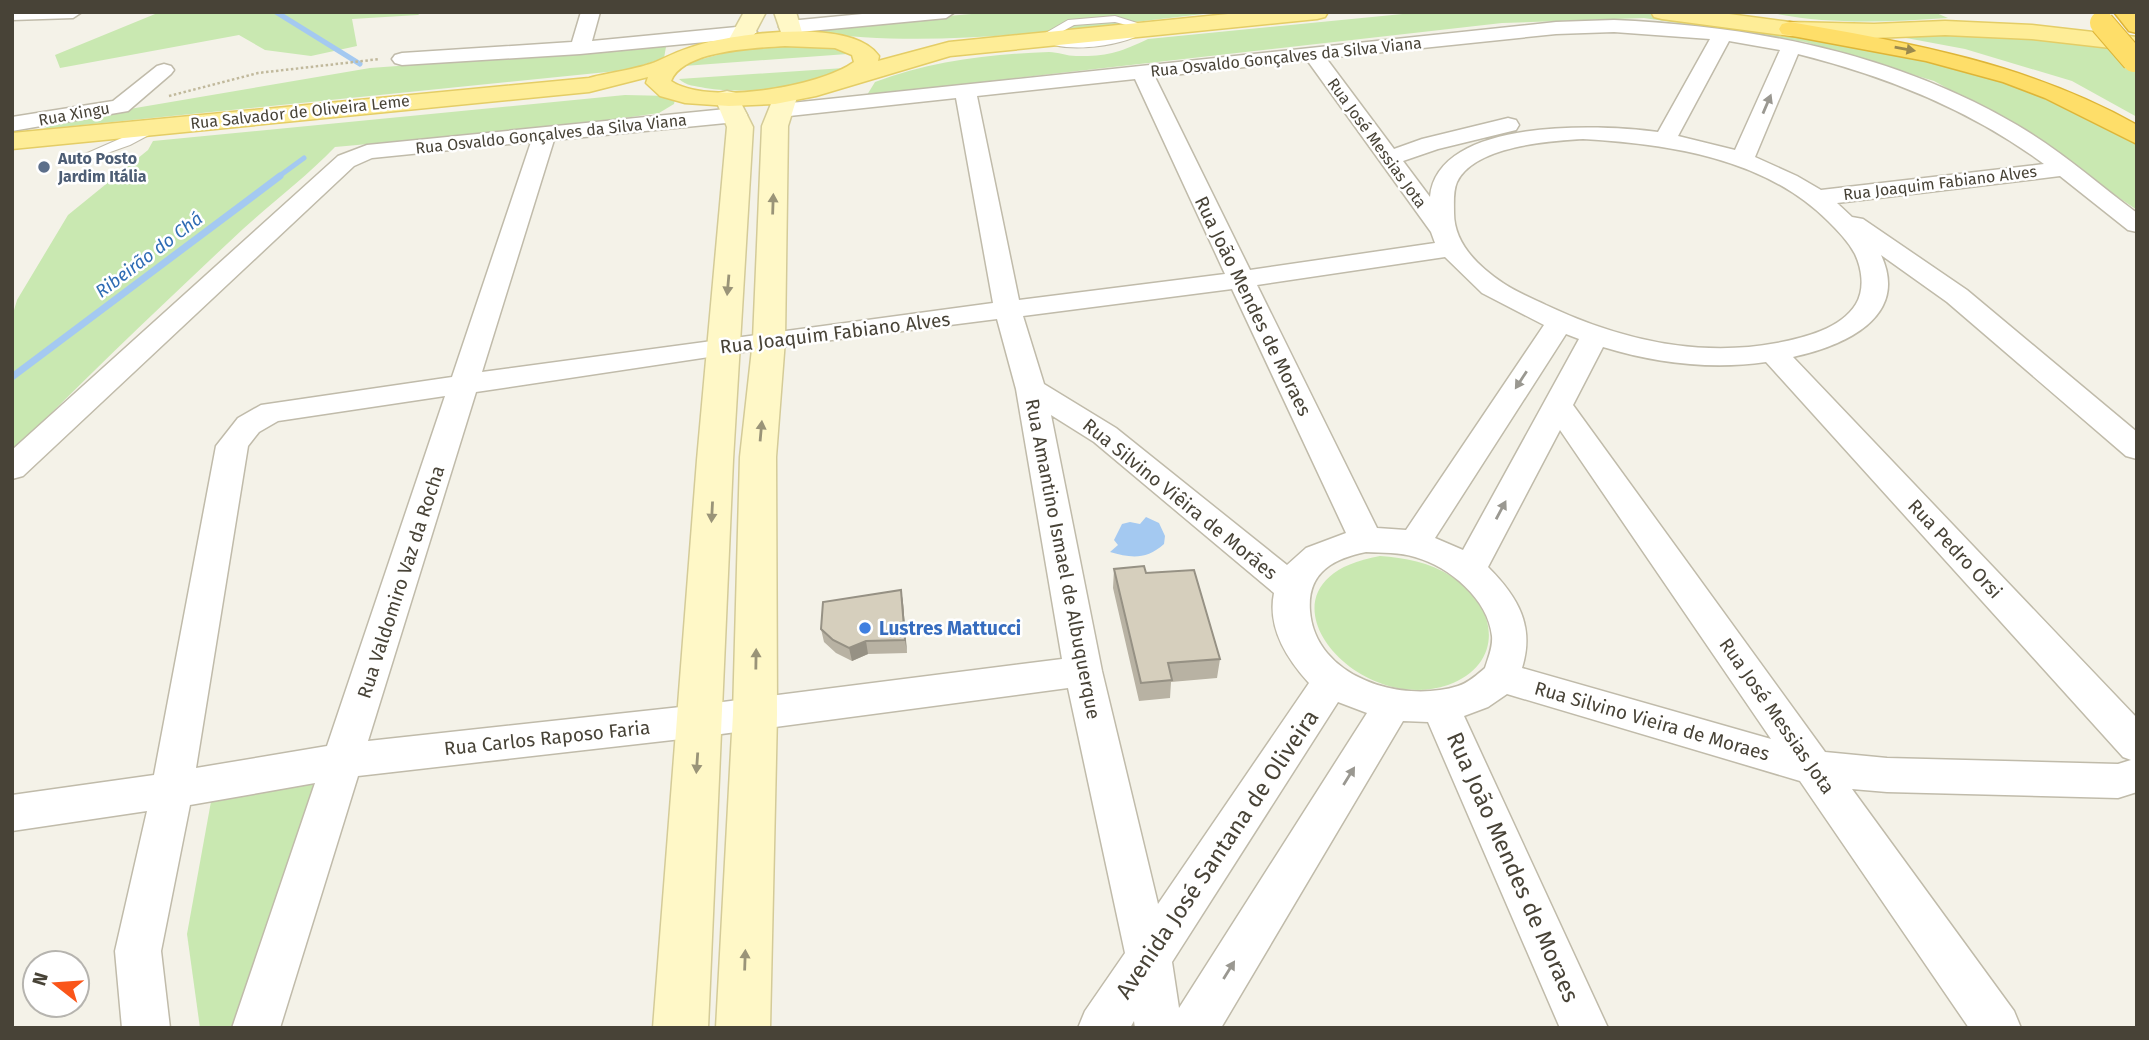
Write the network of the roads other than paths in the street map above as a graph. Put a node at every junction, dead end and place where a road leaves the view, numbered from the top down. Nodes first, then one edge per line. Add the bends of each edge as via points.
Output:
1 (72, 12) edge
2 (591, 12) edge
3 (946, 12) edge
4 (1317, 12) edge
5 (1662, 12) edge
6 (1723, 12) edge
7 (1950, 12) edge
8 (2125, 12) edge
9 (52, 13) edge
10 (12, 14) edge
11 (2098, 18) edge
12 (789, 26) edge
13 (2137, 26) edge
14 (747, 29) edge
15 (2032, 32) junction
16 (22, 33) dead end
17 (1722, 35) junction
18 (1791, 38) junction
19 (846, 44) junction
20 (580, 48) junction
21 (949, 49) junction
22 (1312, 53) junction
23 (674, 55) junction
24 (2136, 55) edge
25 (402, 59) dead end
26 (164, 70) dead end
27 (1142, 72) junction
28 (850, 76) junction
29 (589, 85) junction
30 (965, 90) junction
31 (678, 93) junction
32 (783, 102) junction
33 (731, 106) junction
34 (12, 124) edge
35 (644, 124) junction
36 (157, 127) junction
37 (1668, 134) junction
38 (544, 136) junction
39 (2137, 136) edge
40 (12, 141) edge
41 (82, 158) dead end
42 (1742, 161) junction
43 (1390, 162) junction
44 (2063, 169) junction
45 (1444, 182) junction
46 (1816, 198) junction
47 (2137, 225) edge
48 (1447, 240) junction
49 (1240, 280) junction
50 (1957, 296) junction
51 (1870, 302) junction
52 (1008, 311) junction
53 (1559, 323) junction
54 (1595, 336) junction
55 (769, 340) junction
56 (723, 348) junction
57 (1774, 354) junction
58 (465, 384) junction
59 (1031, 389) junction
60 (1558, 404) junction
61 (2137, 449) edge
62 (12, 468) edge
63 (1366, 540) junction
64 (1414, 544) junction
65 (1469, 570) junction
66 (1292, 588) junction
67 (1083, 671) junction
68 (1501, 677) junction
69 (1332, 680) junction
70 (1392, 706) junction
71 (1441, 707) junction
72 (755, 714) junction
73 (699, 722) junction
74 (2137, 745) edge
75 (342, 761) junction
76 (1814, 768) junction
77 (2137, 775) edge
78 (172, 790) junction
79 (12, 813) edge
80 (1148, 956) junction
81 (146, 1028) edge
82 (256, 1028) edge
83 (680, 1028) edge
84 (743, 1028) edge
85 (1102, 1028) edge
86 (1159, 1028) edge
87 (1194, 1028) edge
88 (1584, 1028) edge
89 (1997, 1028) edge

1 - 9 street
2 - 20 street
3 - 12 street
4 - 21 main road
5 - 18 main road
6 - 18 main road
7 - 15 main road
8 - 13 highway
9 - 10 street
9 - 16 street
11 - 24 highway, bridge
12 - 14 main road
12 - 19 main road
14 - 23 main road
15 - 18 main road via 1945,27
15 - 24 main road
17 - 18 street, Rua Osvaldo Gonçalves da Silva Viana
17 - 22 street, Rua Osvaldo Gonçalves da Silva Viana via 1602,25
17 - 37 street
18 -> 39 highway via 1940,56 1989,69 2081,103
42 -> 18 street
18 - 44 street, Rua Osvaldo Gonçalves da Silva Viana via 1956,102 2010,130
19 - 21 main road
19 - 28 main road via 867,56 866,65
20 - 23 street
20 - 25 street
21 - 28 main road
22 - 27 street, Rua Osvaldo Gonçalves da Silva Viana
22 - 43 street, Rua José Messias Jota
23 - 29 main road
23 - 31 main road via 658,79 661,87
26 - 34 street, Rua Xingu via 120,106
27 - 30 street, Rua Osvaldo Gonçalves da Silva Viana
27 - 49 street, Rua João Mendes de Moraes
28 - 32 main road
29 - 31 main road
29 - 36 main road, Rua Salvador de Oliveira Leme
30 - 32 street, Rua Osvaldo Gonçalves da Silva Viana
30 - 52 street, Rua Amantino Ismael de Albuquerque
31 - 33 main road
31 - 35 street via 665,115
32 - 33 main road
55 -> 32 main road via 775,126
33 - 35 street, Rua Osvaldo Gonçalves da Silva Viana
33 -> 56 main road via 740,127
35 - 38 street, Rua Osvaldo Gonçalves da Silva Viana
36 - 40 main road, Rua Salvador de Oliveira Leme
36 - 41 lane
37 - 42 street
37 - 43 street via 1617,121 1502,126 1430,144
37 - 45 street via 1583,132 1511,141 1482,151
38 - 58 street, Rua Valdomiro Vaz da Rocha
38 - 62 street, Rua Osvaldo Gonçalves da Silva Viana via 367,152 346,161
42 - 46 street
43 - 45 street via 1414,180
43 - 48 street, Rua José Messias Jota
44 - 46 street, Rua Joaquim Fabiano Alves
44 - 47 street, Rua Osvaldo Gonçalves da Silva Viana
45 - 48 street
46 - 50 street
46 - 51 street via 1861,240 1874,269
48 - 49 street, Rua Joaquim Fabiano Alves
48 - 53 street, Rua José Messias Jota via 1493,288
49 - 52 street, Rua Joaquim Fabiano Alves
49 - 63 street, Rua João Mendes de Moraes
50 - 51 street, Rua José Messias Jota via 1907,281 1888,287
50 - 61 street
51 - 57 street, Rua José Messias Jota via 1855,322 1821,342
52 - 55 street, Rua Joaquim Fabiano Alves
52 - 59 street, Rua Amantino Ismael de Albuquerque
53 - 54 street, Rua José Messias Jota
53 -> 64 street
54 - 57 street, Rua José Messias Jota via 1686,354
54 - 60 street
55 - 56 street, Rua Joaquim Fabiano Alves
72 -> 55 main road via 758,457
56 - 58 street, Rua Joaquim Fabiano Alves
56 -> 73 main road
57 - 74 street, Rua Pedro Orsi
58 - 75 street, Rua Valdomiro Vaz da Rocha
58 - 78 street, Rua Joaquim Fabiano Alves via 272,412 254,418 242,430 232,446
59 - 66 street, Rua Silvino Viêira de Morães via 1105,435
59 - 67 street, Rua Amantino Ismael de Albuquerque
65 -> 60 street
60 - 76 street, Rua José Messias Jota
63 - 64 street
63 - 66 street via 1325,552 1309,563
64 - 65 street via 1446,555
65 - 68 street via 1500,603 1511,637
66 - 69 street via 1289,617 1296,640 1310,661
67 - 72 street, Rua Carlos Raposo Faria
67 - 80 street, Rua Amantino Ismael de Albuquerque
68 - 71 street via 1467,700
68 - 76 street, Rua Silvino Vieira de Moraes
69 - 70 street via 1360,696
69 - 80 street, Avenida José Santana de Oliveira
70 - 71 street
87 -> 70 street
71 - 88 street, Rua João Mendes de Moraes
72 - 73 street, Rua Carlos Raposo Faria
84 -> 72 main road
73 - 75 street, Rua Carlos Raposo Faria
73 -> 83 main road
75 - 78 street, Rua Carlos Raposo Faria
75 - 82 street, Rua Valdomiro Vaz da Rocha
76 - 77 street, Rua Silvino Vieira de Moraes via 1887,775 2119,781
76 - 89 street, Rua José Messias Jota
78 - 79 street, Rua Carlos Raposo Faria
78 - 81 street via 138,951
80 - 85 street, Avenida José Santana de Oliveira
80 - 86 street, Rua Amantino Ismael de Albuquerque

